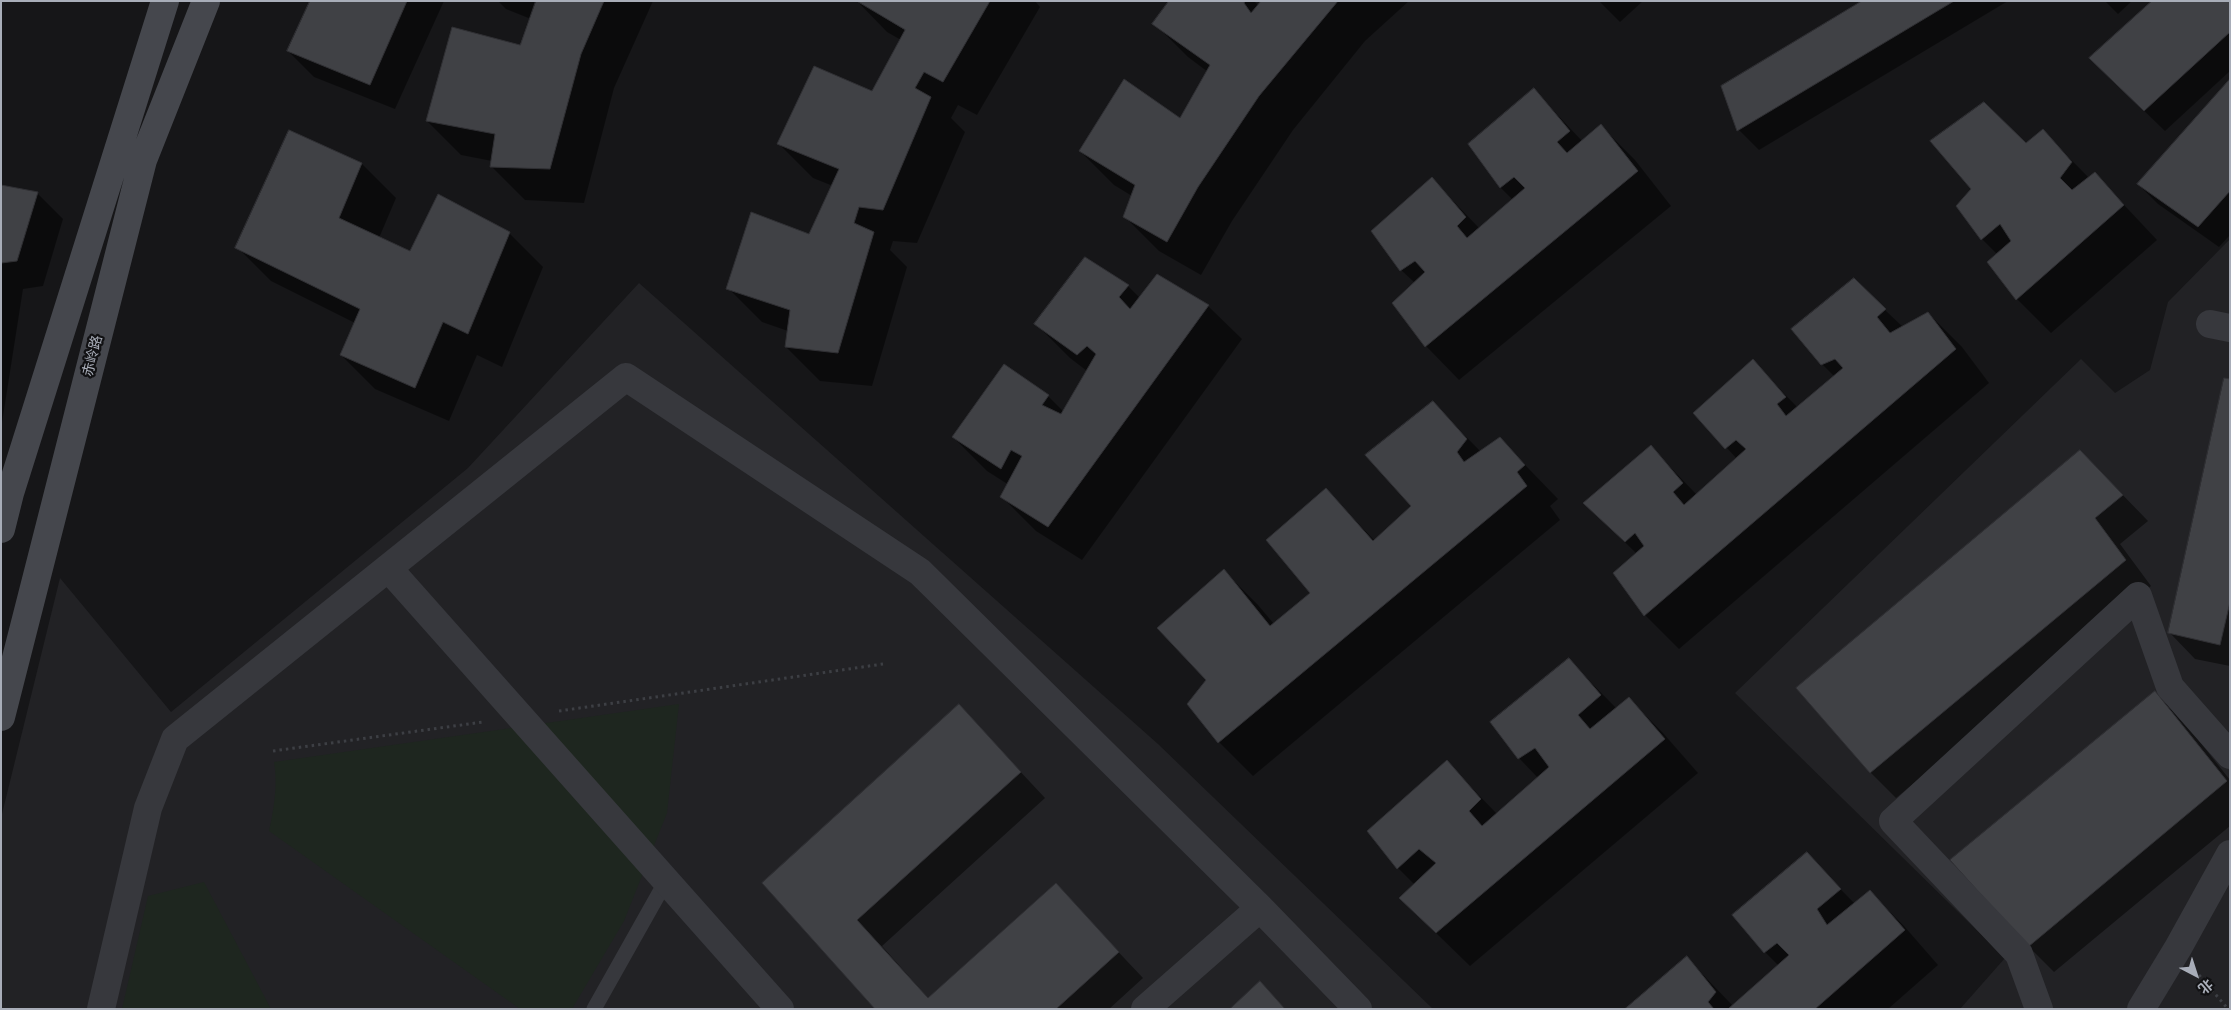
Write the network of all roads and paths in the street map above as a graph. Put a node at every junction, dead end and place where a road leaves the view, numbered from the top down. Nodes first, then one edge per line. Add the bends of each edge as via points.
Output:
1 (164, 1) edge
2 (206, 1) edge
3 (1, 528) edge
4 (389, 569) junction
5 (883, 664) dead end
6 (1, 717) edge
7 (521, 717) junction
8 (273, 751) dead end
9 (2230, 755) edge
10 (2230, 854) edge
11 (666, 880) junction
12 (1260, 908) junction
13 (2178, 948) junction
14 (101, 1009) edge
15 (594, 1009) edge
16 (780, 1009) edge
17 (1145, 1009) edge
18 (1358, 1009) edge
19 (2039, 1009) edge
20 (2141, 1009) edge
21 (2228, 1009) edge

1 - 3 main road
2 - 6 main road, 赤岭路 via 143,160
4 - 7 street
4 - 12 street via 626,377 920,572
4 - 14 street via 175,739 148,808
5 - 7 path
7 - 8 path
7 - 11 street
9 - 19 street via 2170,687 2138,596 1893,822 2019,954
10 - 13 street
11 - 15 lane
11 - 16 street
12 - 17 street
12 - 18 street
13 - 20 street
13 - 21 path

